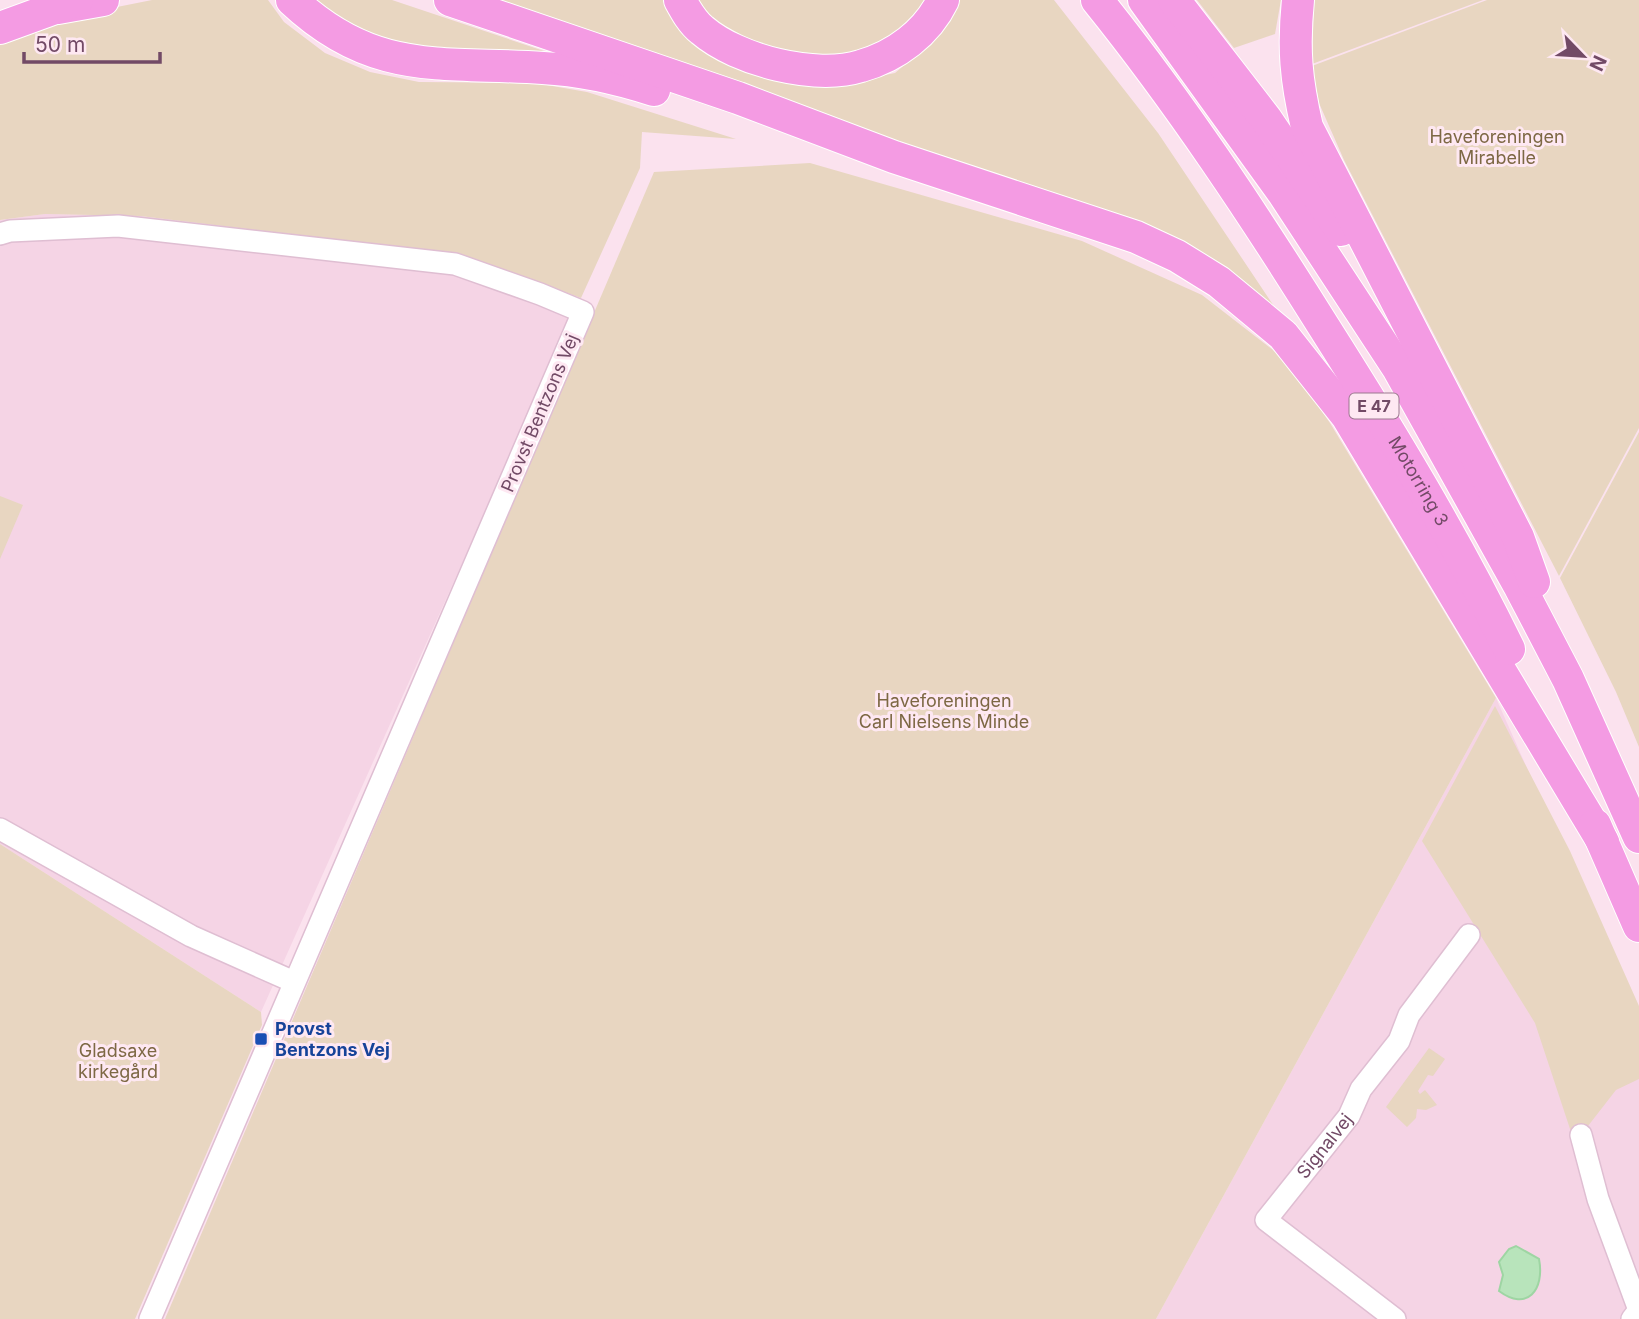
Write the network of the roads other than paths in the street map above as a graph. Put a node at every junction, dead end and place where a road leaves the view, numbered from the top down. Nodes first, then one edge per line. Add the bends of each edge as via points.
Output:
1 (103, 0) edge
2 (292, 0) edge
3 (450, 0) edge
4 (680, 0) edge
5 (943, 0) edge
6 (1097, 0) edge
7 (1144, 0) edge
8 (1174, 0) edge
9 (1298, 0) edge
10 (67, 4) edge
11 (0, 28) edge
12 (894, 158) junction
13 (0, 234) edge
14 (1420, 347) junction
15 (1567, 680) junction
16 (0, 829) edge
17 (1639, 837) edge
18 (1603, 842) junction
19 (1639, 926) edge
20 (1469, 935) dead end
21 (294, 982) junction
22 (1581, 1135) dead end
23 (150, 1319) edge
24 (1395, 1319) edge
25 (1632, 1319) edge

1 - 10 highway
2 - 12 highway via 325,28 374,53 424,64 583,71
3 - 12 highway via 738,98
4 - 5 highway via 690,17 721,43 774,64 826,71 859,67 906,45
6 - 18 highway, Motorring 3 / E 47 via 1255,217 1373,404 1486,601
7 - 15 highway, E 47 via 1284,194 1398,368
8 - 14 highway via 1266,119
9 - 14 highway via 1294,36 1297,82 1307,127
10 - 11 highway
12 - 18 highway via 1136,237 1220,282 1283,335 1348,416
13 - 21 street, Provst Bentzons Vej via 118,226 455,264 583,312
14 - 15 highway via 1518,537
15 - 17 highway, E 47
16 - 21 street via 191,936
18 - 19 highway, Motorring 3 / E 47
20 - 24 street, Signalvej via 1409,1014 1399,1041 1361,1089 1349,1116 1266,1220
21 - 23 street, Provst Bentzons Vej
22 - 25 street via 1598,1199 1639,1310

